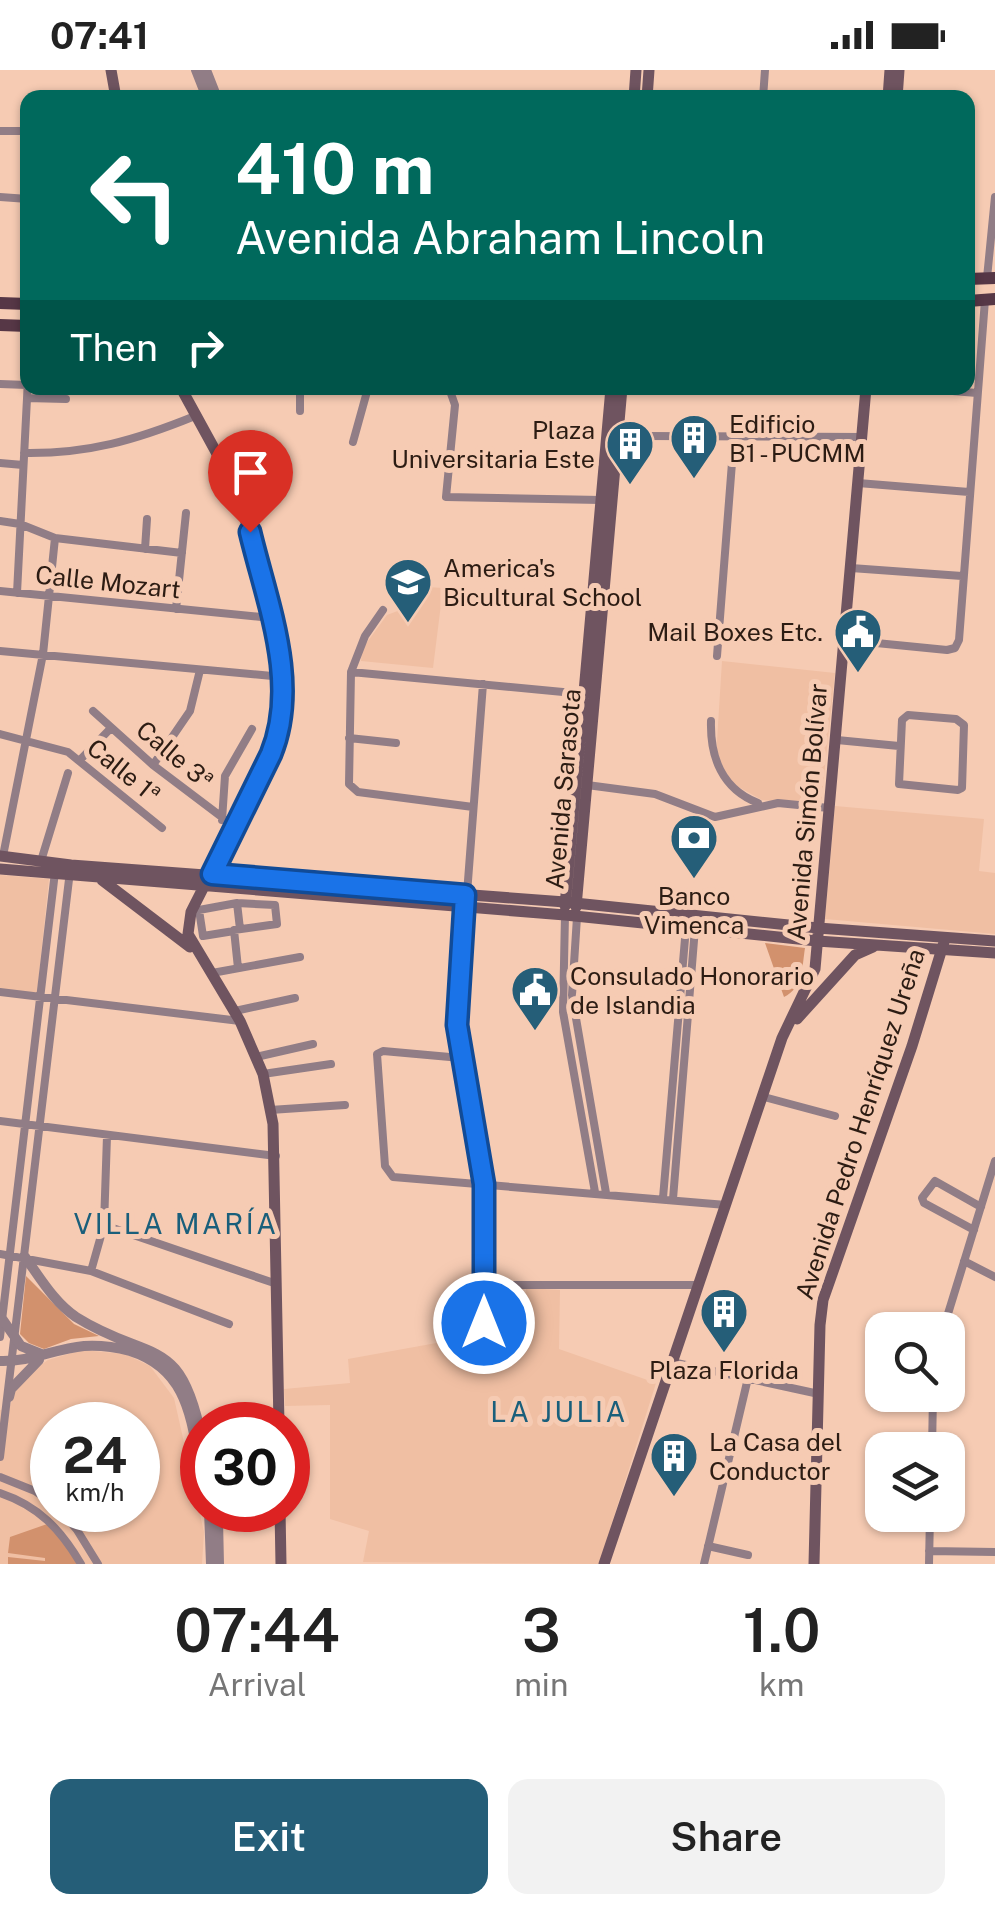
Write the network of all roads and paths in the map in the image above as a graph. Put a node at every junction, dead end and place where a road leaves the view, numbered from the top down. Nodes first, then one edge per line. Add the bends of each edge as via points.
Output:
1 (995, 197) edge
2 (991, 278) edge
3 (990, 300) edge
4 (976, 393) joint
5 (184, 395) edge
6 (300, 395) edge
7 (366, 395) edge
8 (451, 395) edge
9 (610, 395) edge
10 (622, 395) edge
11 (866, 395) edge
12 (27, 398) joint
13 (66, 399) dead end
14 (300, 411) dead end
15 (195, 416) junction
16 (644, 436) tunnel mouth
17 (863, 437) junction
18 (734, 438) junction
19 (353, 442) dead end
20 (24, 452) junction
21 (0, 463) edge
22 (23, 465) junction
23 (858, 482) junction
24 (969, 492) junction
25 (601, 500) junction
26 (186, 513) dead end
27 (147, 519) dead end
28 (0, 521) edge
29 (20, 524) junction
30 (55, 538) junction
31 (145, 549) junction
32 (182, 553) junction
33 (852, 568) junction
34 (962, 576) junction
35 (0, 591) edge
36 (17, 593) junction
37 (51, 597) junction
38 (176, 609) junction
39 (383, 610) dead end
40 (271, 618) junction
41 (594, 634) junction
42 (846, 640) junction
43 (0, 651) edge
44 (42, 654) junction
45 (718, 656) dead end
46 (200, 670) junction
47 (351, 672) junction
48 (283, 677) junction
49 (482, 684) junction
50 (589, 694) junction
51 (93, 711) dead end
52 (710, 721) dead end
53 (111, 728) junction
54 (252, 729) dead end
55 (0, 734) edge
56 (349, 738) junction
57 (837, 740) junction
58 (26, 741) junction
59 (396, 744) dead end
60 (899, 746) junction
61 (79, 761) junction
62 (153, 765) junction
63 (68, 773) dead end
64 (587, 786) junction
65 (762, 805) junction
66 (473, 807) junction
67 (829, 808) junction
68 (222, 820) junction
69 (234, 827) junction
70 (162, 828) dead end
71 (1, 860) edge
72 (41, 860) junction
73 (56, 869) junction
74 (70, 870) junction
75 (212, 874) junction
76 (98, 877) junction
77 (204, 886) junction
78 (465, 901) junction
79 (237, 903) junction
80 (571, 909) junction
81 (691, 922) junction
82 (237, 930) junction
83 (818, 934) junction
84 (995, 941) edge
85 (944, 943) junction
86 (882, 946) junction
87 (197, 953) junction
88 (995, 953) edge
89 (300, 957) dead end
90 (238, 968) junction
91 (212, 973) junction
92 (0, 992) edge
93 (42, 996) junction
94 (56, 998) junction
95 (295, 998) dead end
96 (238, 1016) junction
97 (782, 1038) junction
98 (313, 1044) dead end
99 (256, 1057) junction
100 (461, 1058) junction
101 (331, 1064) dead end
102 (262, 1074) junction
103 (764, 1097) junction
104 (345, 1106) dead end
105 (270, 1110) junction
106 (835, 1116) dead end
107 (0, 1121) edge
108 (26, 1125) junction
109 (40, 1126) junction
110 (589, 1128) junction
111 (107, 1136) junction
112 (276, 1156) junction
113 (994, 1167) edge
114 (484, 1184) junction
115 (595, 1192) junction
116 (606, 1193) junction
117 (668, 1199) junction
118 (726, 1205) junction
119 (981, 1207) junction
120 (104, 1225) junction
121 (974, 1230) junction
122 (5, 1255) edge
123 (25, 1258) junction
124 (964, 1261) junction
125 (92, 1271) junction
126 (995, 1277) edge
127 (277, 1284) junction
128 (484, 1285) junction
129 (698, 1285) junction
130 (948, 1312) edge
131 (3, 1320) junction
132 (230, 1324) dead end
133 (0, 1337) edge
134 (16, 1342) junction
135 (46, 1355) junction
136 (6, 1361) edge
137 (485, 1362) dead end
138 (672, 1362) junction
139 (748, 1378) junction
140 (819, 1394) junction
141 (8, 1397) junction
142 (185, 1402) edge
143 (194, 1402) edge
144 (279, 1402) edge
145 (0, 1458) edge
146 (0, 1477) edge
147 (30, 1489) edge
148 (0, 1493) edge
149 (78, 1532) edge
150 (212, 1532) edge
151 (215, 1532) edge
152 (280, 1532) edge
153 (930, 1532) edge
154 (708, 1546) junction
155 (929, 1551) junction
156 (995, 1552) edge
157 (748, 1555) dead end
158 (82, 1564) edge
159 (98, 1564) edge
160 (211, 1564) edge
161 (219, 1564) edge
162 (281, 1564) edge
163 (604, 1564) edge
164 (704, 1564) edge
165 (814, 1564) edge
166 (929, 1564) edge

1 - 2 street
3 - 4 street
4 - 24 street
5 - 15 main road
6 - 14 street
7 - 19 street
8 - 25 street via 446,497
9 - 25 main road, Avenida Sarasota
10 - 41 main road, Avenida Sarasota
11 - 17 main road, Avenida Simón Bolívar
12 - 13 street
12 - 20 street
15 - 20 street via 138,439 68,454
15 - 40 main road via 246,513
16 - 18 street
17 - 18 street
17 - 23 main road, Avenida Simón Bolívar
18 - 45 street
20 - 22 street
21 - 22 street
22 - 29 street
23 - 24 street
23 - 33 main road, Avenida Simón Bolívar
24 - 34 street
25 - 41 main road, Avenida Sarasota
26 - 32 street
27 - 31 street
28 - 29 street
29 - 30 street
29 - 36 street
30 - 31 street
30 - 37 street
31 - 32 street
32 - 38 street
33 - 34 street
33 - 42 main road, Avenida Simón Bolívar
34 - 42 street via 955,648
35 - 36 street, Calle Mozart
36 - 37 street, Calle Mozart
37 - 38 street, Calle Mozart
37 - 44 street
38 - 40 street, Calle Mozart
39 - 47 street
40 - 48 main road
41 - 50 main road, Avenida Sarasota
42 - 57 main road, Avenida Simón Bolívar
43 - 44 street
44 - 46 street
44 - 58 street
46 - 48 street
46 - 62 street via 190,711
47 - 49 street
47 - 56 street
48 - 69 main road via 278,737
49 - 50 street
49 - 66 street
50 - 64 main road, Avenida Sarasota
50 - 80 main road, Avenida Sarasota
51 - 53 street, Calle 3ª
52 - 65 street via 720,773
53 - 61 street
53 - 62 street, Calle 3ª
54 - 68 street via 225,776
55 - 58 street, Calle 1ª
56 - 59 street
56 - 66 street via 352,789
57 - 60 street
57 - 67 main road, Avenida Simón Bolívar
58 - 61 street, Calle 1ª
58 - 71 street
60 - 60 street via 899,784 958,790 965,784 961,722 908,715
61 - 70 street, Calle 1ª
62 - 68 street, Calle 3ª
63 - 72 street
64 - 65 street via 655,794 715,817
64 - 80 main road, Avenida Sarasota
65 - 67 street
66 - 78 street
67 - 83 main road, Avenida Simón Bolívar
68 - 69 street, Calle 3ª
69 - 75 main road
71 - 72 main road
71 - 73 main road
72 - 73 main road
73 - 74 main road
73 - 93 street
74 - 75 main road
74 - 76 main road
74 - 94 street
75 - 77 main road
75 - 78 main road
76 - 77 main road
76 - 87 main road
77 - 78 main road
77 - 87 main road via 188,928
78 - 80 main road
78 - 100 street
79 - 82 street
79 - 82 street via 275,905 277,924
79 - 82 street via 199,910 203,936
80 - 81 main road
80 - 110 street, Avenida Sarasota via 562,994
81 - 83 main road
81 - 117 street
82 - 90 street
83 - 85 main road
83 - 86 main road
83 - 97 main road, Avenida Simón Bolívar via 813,979
84 - 85 main road
85 - 86 main road
85 - 88 main road
85 - 140 main road, Avenida Pedro Henríquez Ureña via 828,1281
86 - 97 main road via 855,955
87 - 91 main road
89 - 90 street
90 - 91 street
91 - 96 main road
92 - 93 street
93 - 94 street
93 - 108 street
94 - 96 street
94 - 109 street
95 - 96 street
96 - 99 main road
97 - 103 main road, Avenida Simón Bolívar
98 - 99 street
99 - 102 main road
100 - 114 street
100 - 114 street via 377,1054 385,1166 398,1178
101 - 102 street
102 - 105 main road
103 - 106 street
103 - 118 main road, Avenida Simón Bolívar
104 - 105 street
105 - 112 main road
107 - 108 street
108 - 109 street
108 - 122 street
109 - 111 street
109 - 123 street
110 - 115 street, Avenida Sarasota
110 - 116 street, Avenida Sarasota
111 - 112 street
111 - 120 street
112 - 127 main road
113 - 119 street
114 - 115 street
114 - 128 street
115 - 116 street
116 - 117 street
117 - 118 street
118 - 129 main road, Avenida Simón Bolívar
119 - 121 street
119 - 121 street via 934,1181 922,1198
120 - 125 street
120 - 127 street
121 - 124 street
122 - 123 street
122 - 131 street
123 - 125 street
123 - 134 street
123 - 143 street via 70,1313 154,1350 178,1370
124 - 126 street
124 - 130 street
125 - 132 street
127 - 144 main road
128 - 129 street
128 - 137 street
129 - 138 main road, Avenida Simón Bolívar
131 - 133 street
131 - 134 street
134 - 135 street
134 - 136 street
135 - 136 street
135 - 141 street
135 - 142 street via 82,1346 143,1356 176,1382
136 - 141 street
138 - 139 street
138 - 163 main road, Avenida Simón Bolívar
139 - 140 street
139 - 154 street
140 - 165 main road, Avenida Pedro Henríquez Ureña
141 - 145 street
146 - 147 street
148 - 158 street via 38,1510
149 - 159 street
150 - 160 street
151 - 161 street
152 - 162 main road
153 - 155 street
154 - 157 street
154 - 164 street
155 - 156 street
155 - 166 street

